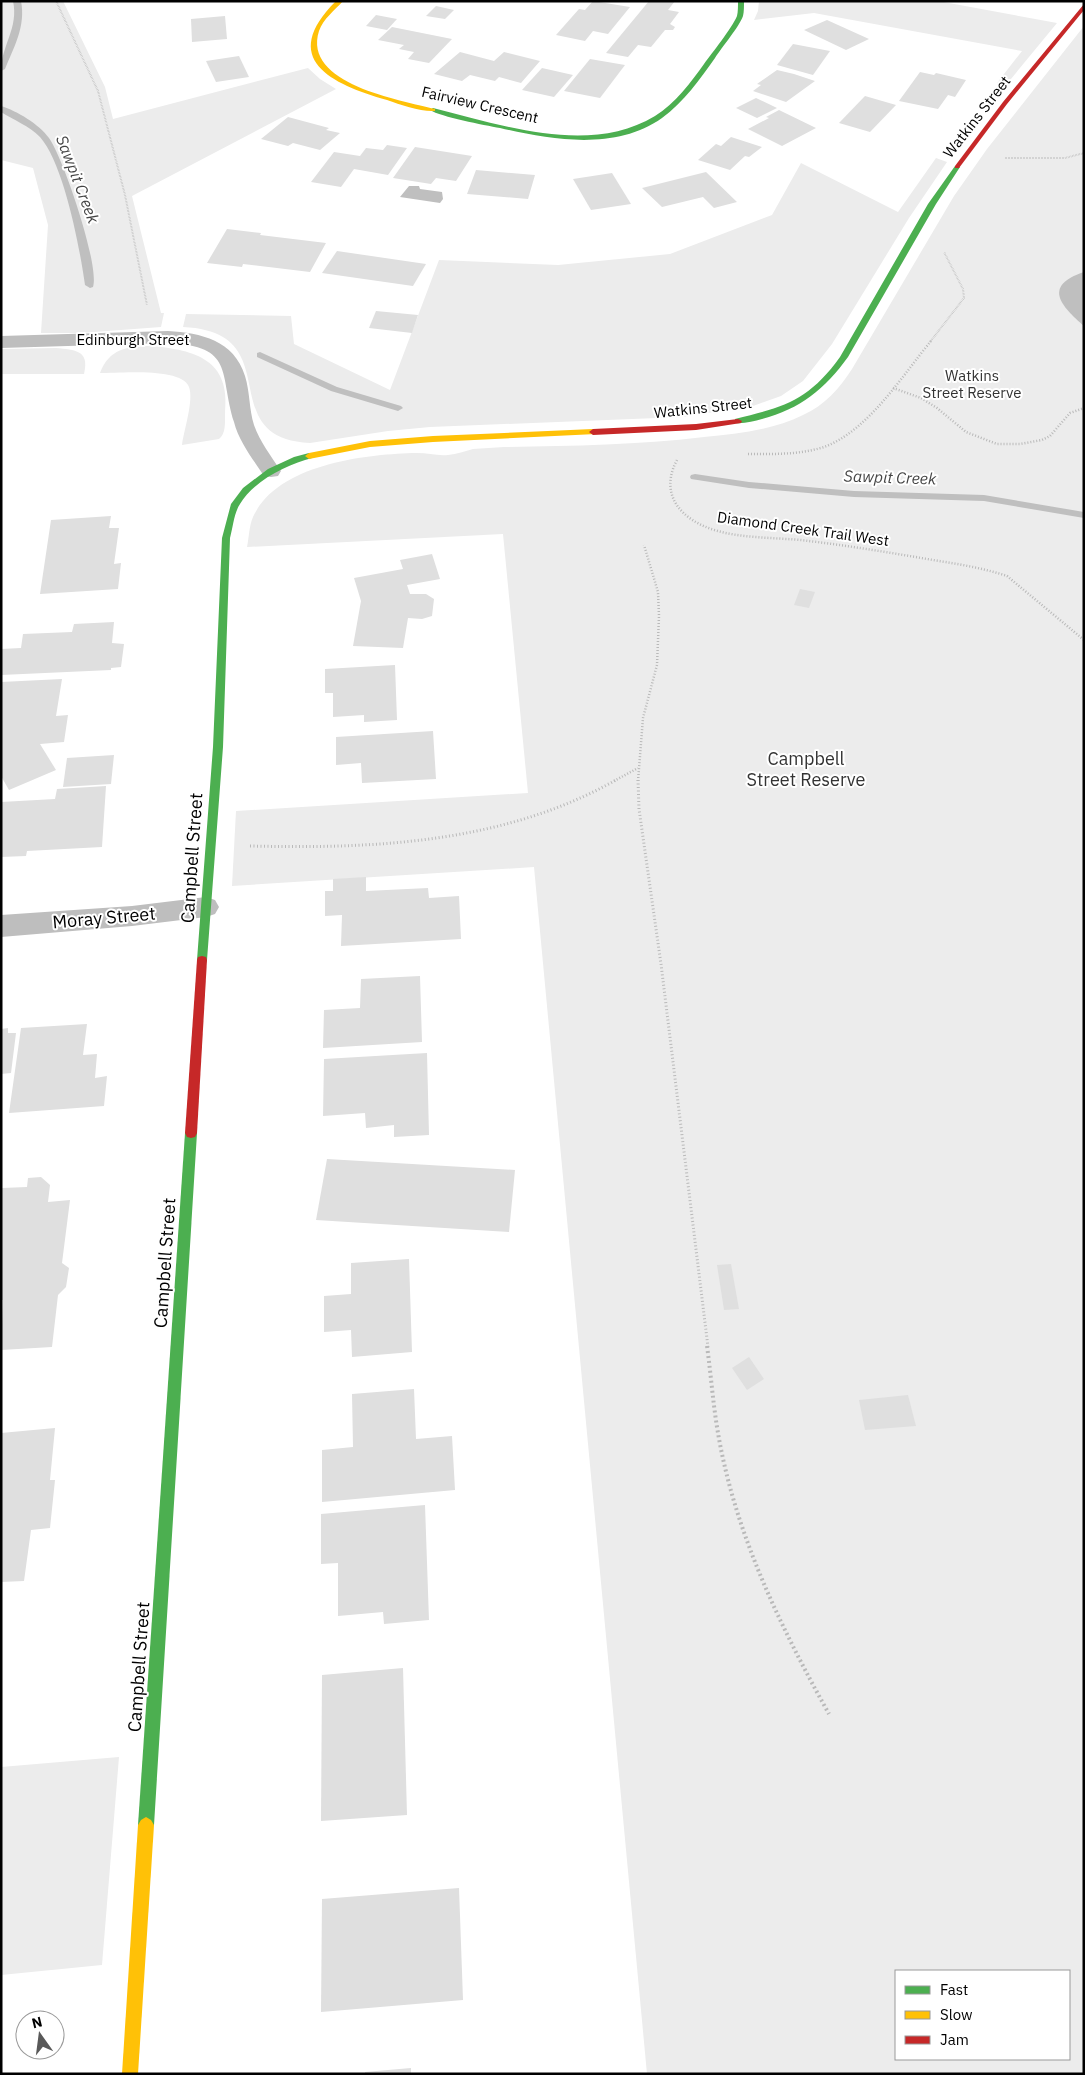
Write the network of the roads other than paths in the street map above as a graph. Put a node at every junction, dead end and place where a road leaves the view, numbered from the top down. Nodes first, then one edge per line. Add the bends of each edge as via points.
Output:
1 (340, 1) edge
2 (741, 1) edge
3 (1084, 6) edge
4 (1, 342) edge
5 (271, 471) junction
6 (206, 907) junction
7 (1, 926) edge
8 (130, 2074) edge

1 - 2 street, Fairview Crescent via 318,25 313,38 313,52 330,74 347,84 372,94 516,131 574,136 629,130 660,116 675,103 740,16
3 - 5 street, Watkins Street via 962,160 828,378 814,393 793,406 737,422 696,427 442,438 377,444 297,459
4 - 5 street, Edinburgh Street via 155,337 198,340 213,346 222,353 235,376 240,408 249,435
5 - 6 street, Campbell Street via 246,490 235,504 226,538 218,748
6 - 7 street, Moray Street
6 - 8 street, Campbell Street

